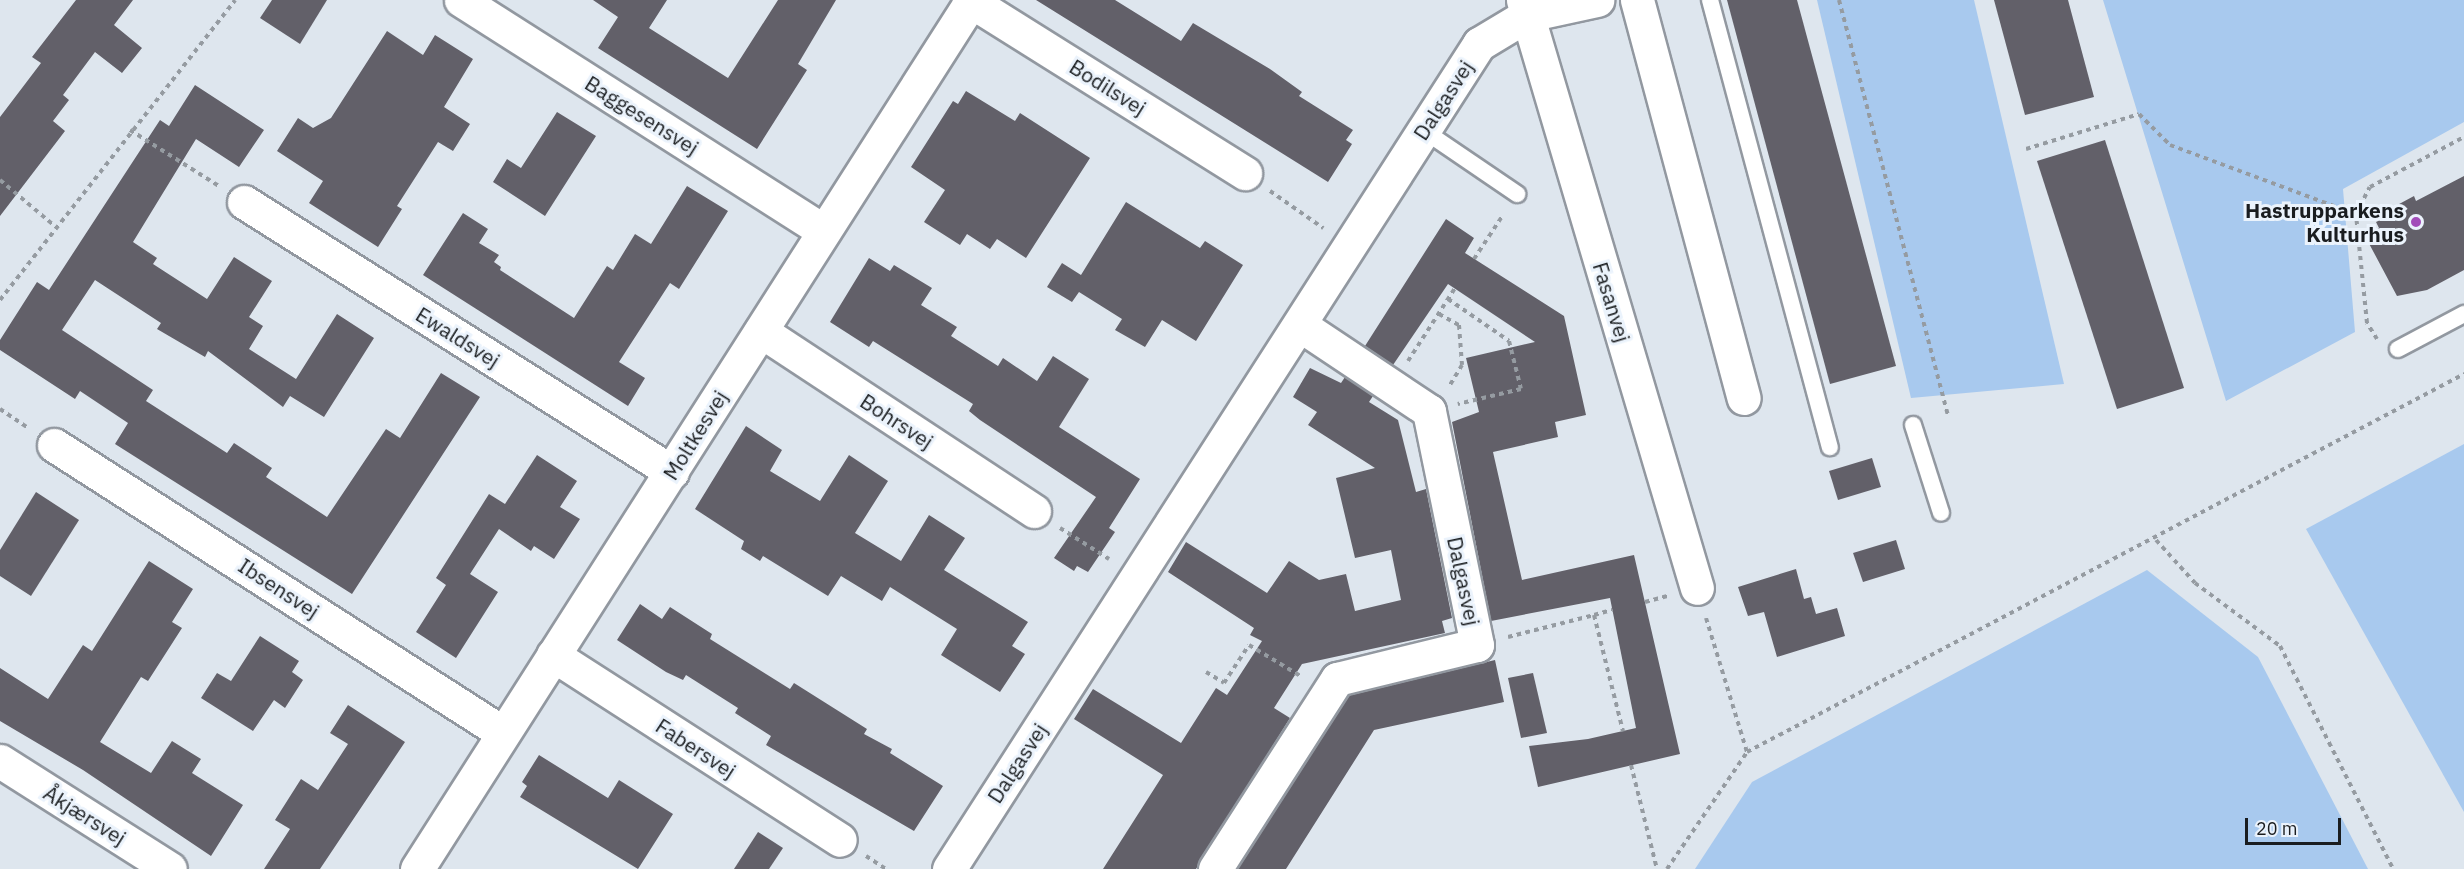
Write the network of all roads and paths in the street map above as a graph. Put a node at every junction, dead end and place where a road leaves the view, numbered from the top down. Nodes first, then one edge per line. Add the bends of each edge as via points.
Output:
1 (235, 0) edge
2 (461, 0) edge
3 (971, 0) edge
4 (1597, 0) edge
5 (1637, 0) edge
6 (1710, 0) edge
7 (1839, 0) edge
8 (1525, 7) edge
9 (130, 130) junction
10 (1423, 130) junction
11 (2464, 137) edge
12 (2026, 149) dead end
13 (1245, 173) joint
14 (0, 180) edge
15 (1517, 194) dead end
16 (244, 202) joint
17 (2356, 214) junction
18 (56, 226) junction
19 (824, 231) junction
20 (1329, 232) dead end
21 (1455, 288) dead end
22 (1448, 299) junction
23 (0, 300) edge
24 (1439, 314) junction
25 (2464, 314) edge
26 (1300, 325) junction
27 (761, 331) junction
28 (2398, 349) joint
29 (2464, 374) edge
30 (1391, 387) junction
31 (1744, 398) dead end
32 (1432, 410) junction
33 (1948, 415) dead end
34 (1912, 425) dead end
35 (54, 445) dead end
36 (1830, 447) dead end
37 (672, 472) junction
38 (1034, 511) joint
39 (1941, 513) dead end
40 (2156, 540) junction
41 (1137, 578) junction
42 (1697, 588) joint
43 (1612, 610) dead end
44 (1594, 615) junction
45 (1477, 645) junction
46 (554, 655) junction
47 (1206, 672) dead end
48 (1328, 693) junction
49 (1623, 731) dead end
50 (503, 733) junction
51 (1747, 752) junction
52 (0, 761) edge
53 (1631, 765) dead end
54 (840, 840) dead end
55 (170, 869) edge
56 (417, 869) edge
57 (949, 869) edge
58 (1215, 869) edge
59 (1657, 869) edge
60 (1667, 869) edge
61 (2393, 869) edge

1 - 9 path
2 - 19 street, Baggesensvej
3 - 13 street, Bodilsvej
3 - 19 street, Moltkesvej
4 - 8 street
5 - 31 street
6 - 36 lane
7 - 33 path
8 - 10 street, Dalgasvej via 1479,44
8 - 42 street, Fasanvej
9 - 16 path
9 - 18 path
10 - 15 lane
10 - 26 street, Dalgasvej
11 - 17 path via 2370,187
12 - 17 path via 2139,114 2170,145
13 - 20 path
14 - 18 path
16 - 37 street, Ewaldsvej
17 - 28 path via 2367,323 2379,343
18 - 23 path
19 - 27 street, Moltkesvej
21 - 22 path
22 - 24 path
22 - 32 path via 1509,341 1521,389
24 - 30 path
24 - 32 path via 1459,325 1462,365
25 - 28 lane
26 - 30 street
26 - 41 street, Dalgasvej
27 - 37 street, Moltkesvej
27 - 38 street, Bohrsvej
29 - 40 path
30 - 32 street
32 - 45 street, Dalgasvej
34 - 39 lane
35 - 50 street, Ibsensvej
37 - 46 street, Moltkesvej
38 - 41 path
40 - 51 path
40 - 61 path via 2195,583 2280,646
41 - 57 street, Dalgasvej
42 - 51 path
43 - 44 path
44 - 45 path
44 - 49 path
45 - 48 street, Dalgasvej via 1337,680
46 - 50 street, Moltkesvej
46 - 54 street, Fabersvej
47 - 48 path via 1224,683 1250,645
48 - 58 street, Dalgasvej
50 - 56 street, Moltkesvej
51 - 60 path
52 - 55 street, Åkjærsvej
53 - 59 path

